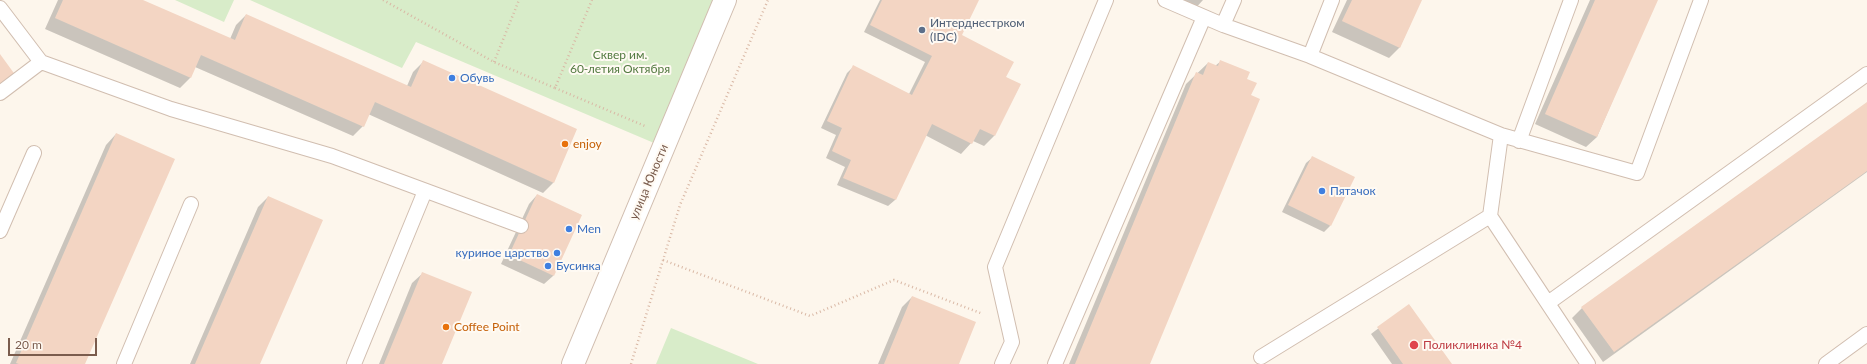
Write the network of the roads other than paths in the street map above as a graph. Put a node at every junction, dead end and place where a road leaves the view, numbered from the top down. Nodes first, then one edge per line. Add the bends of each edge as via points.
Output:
1 (725, 0) edge
2 (1106, 0) edge
3 (1164, 0) edge
4 (1234, 0) edge
5 (1332, 0) edge
6 (1571, 0) edge
7 (1701, 0) edge
8 (0, 8) edge
9 (1204, 17) junction
10 (1223, 25) junction
11 (1310, 56) junction
12 (41, 62) junction
13 (1867, 74) edge
14 (0, 93) edge
15 (1501, 135) junction
16 (1519, 141) junction
17 (34, 153) dead end
18 (425, 190) junction
19 (191, 204) dead end
20 (1490, 216) junction
21 (521, 226) dead end
22 (0, 231) edge
23 (1548, 303) junction
24 (1867, 334) edge
25 (1261, 357) dead end
26 (124, 364) edge
27 (354, 364) edge
28 (573, 364) edge
29 (1002, 364) edge
30 (1055, 364) edge
31 (1588, 364) edge
32 (1826, 364) edge

1 - 28 street, улица Юности
2 - 29 lane via 995,267 1012,342
3 - 9 lane
4 - 10 lane
5 - 11 lane
6 - 16 lane
7 - 16 lane via 1637,174
8 - 12 lane
9 - 10 lane
9 - 30 lane
10 - 11 lane
11 - 15 lane
12 - 14 lane
12 - 18 lane via 171,109 332,156
13 - 23 lane
15 - 16 lane
15 - 20 lane
17 - 22 lane
18 - 21 lane
18 - 27 lane
19 - 26 lane
20 - 23 lane
20 - 25 lane
23 - 31 lane
24 - 32 lane

